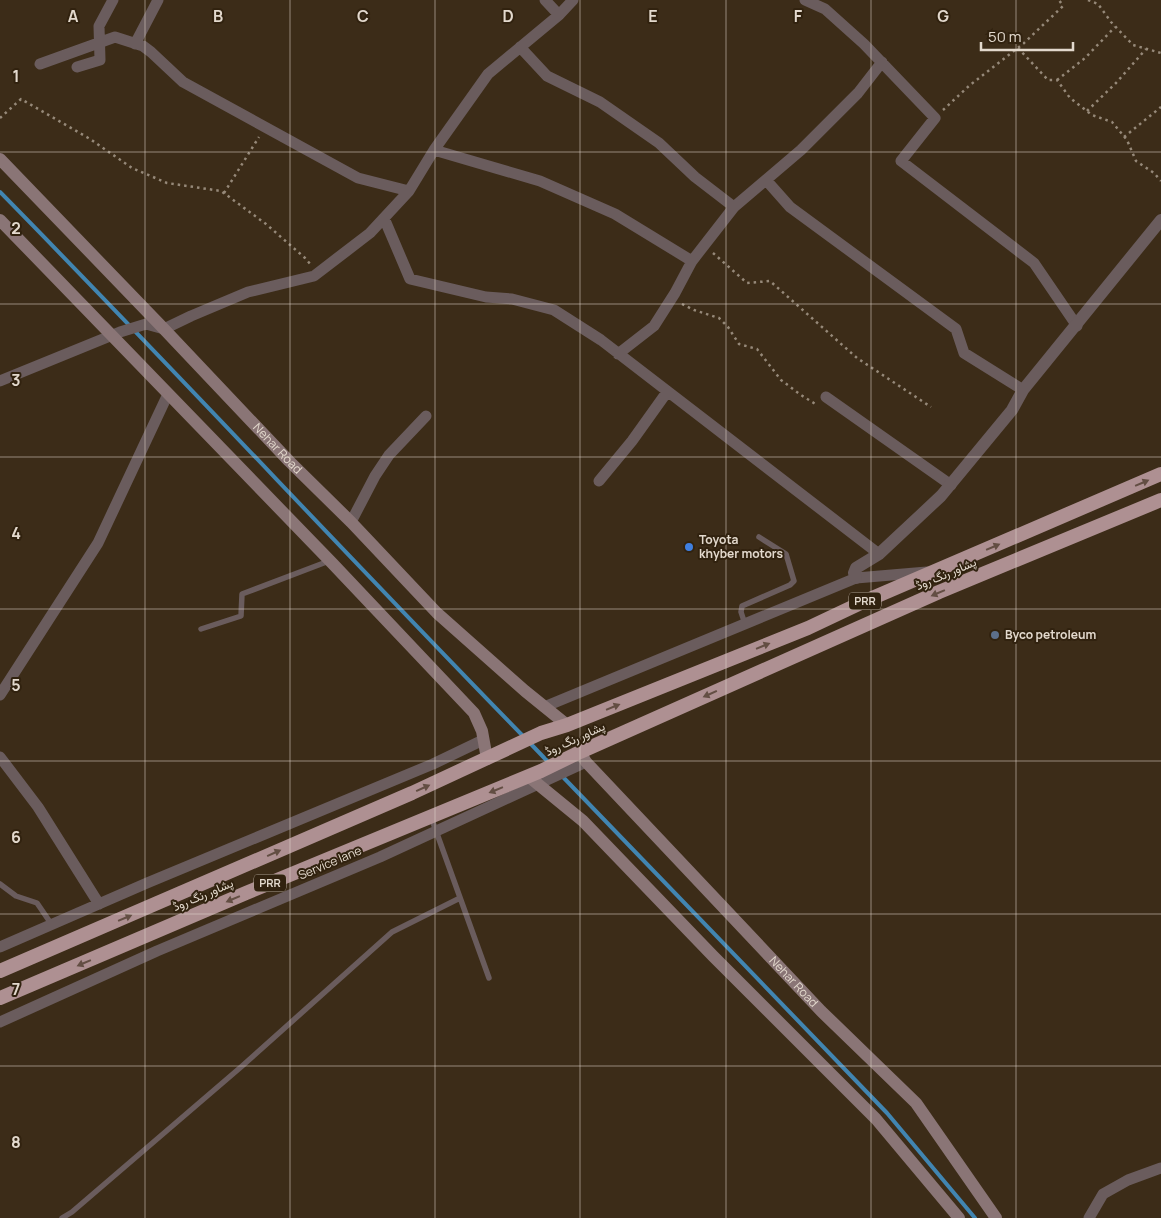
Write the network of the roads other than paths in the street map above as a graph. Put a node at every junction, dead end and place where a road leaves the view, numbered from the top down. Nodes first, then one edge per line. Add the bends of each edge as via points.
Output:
1 (113, 0) edge
2 (158, 0) edge
3 (545, 0) edge
4 (573, 0) edge
5 (805, 0) edge
6 (559, 15) junction
7 (99, 43) junction
8 (136, 44) junction
9 (520, 47) junction
10 (882, 62) junction
11 (40, 64) dead end
12 (78, 67) dead end
13 (434, 150) junction
14 (0, 159) edge
15 (766, 180) junction
16 (409, 190) junction
17 (734, 207) junction
18 (384, 218) junction
19 (0, 220) edge
20 (1161, 220) edge
21 (692, 261) junction
22 (1076, 326) junction
23 (164, 329) junction
24 (116, 334) junction
25 (618, 354) junction
26 (0, 381) edge
27 (1023, 390) junction
28 (668, 392) junction
29 (168, 394) junction
30 (826, 397) road end
31 (426, 416) dead end
32 (1161, 474) edge
33 (599, 481) dead end
34 (951, 485) junction
35 (1161, 500) edge
36 (1090, 505) junction
37 (351, 522) junction
38 (1050, 522) junction
39 (1095, 527) junction
40 (759, 537) dead end
41 (1059, 542) junction
42 (879, 554) junction
43 (330, 561) junction
44 (935, 572) junction
45 (856, 578) junction
46 (745, 624) junction
47 (201, 629) dead end
48 (0, 695) edge
49 (544, 707) junction
50 (567, 725) junction
51 (484, 740) junction
52 (0, 757) edge
53 (578, 758) junction
54 (487, 759) junction
55 (536, 777) junction
56 (431, 817) junction
57 (436, 831) junction
58 (0, 884) edge
59 (460, 898) junction
60 (99, 904) junction
61 (52, 925) junction
62 (0, 947) edge
63 (0, 971) edge
64 (489, 978) dead end
65 (0, 998) edge
66 (0, 1022) edge
67 (1161, 1168) edge
68 (62, 1218) edge
69 (959, 1218) edge
70 (996, 1218) edge
71 (1089, 1218) edge

1 - 7 street via 99,26
2 - 8 street
3 - 6 street
4 - 6 street
5 - 10 street via 825,9
6 - 9 street
7 - 8 street via 115,37
7 - 11 street
7 - 12 street via 100,60
8 - 16 street via 151,52 183,82 358,178
9 - 13 street via 488,74
9 - 17 street via 547,76 600,102 659,143
10 - 15 street via 858,93
10 - 22 street via 934,118 901,161 1034,263
13 - 16 street
13 - 21 street via 540,181 615,214
14 - 23 main road, Nehar Road
15 - 17 street
15 - 27 street via 790,207 956,329 964,353
16 - 18 street
17 - 21 street
18 - 23 street via 370,233 314,276 248,292
18 - 25 street via 410,279 554,310
19 - 24 main road
20 - 22 street
21 - 25 street via 654,326
22 - 27 street
23 - 24 street via 146,324
23 - 37 main road, Nehar Road via 289,462
24 - 26 street
24 - 29 main road
25 - 28 street
27 - 34 street via 1012,410
28 - 33 street
28 - 42 street
29 - 43 main road
29 - 48 street via 98,543
30 - 34 street
31 - 37 street via 389,455
36 -> 32 highway, پشاور رنگ روڈ / PRR
34 - 42 street
35 - 39 highway, پشاور رنگ روڈ / PRR
36 - 38 highway, پشاور رنگ روڈ / PRR
36 - 39 highway via 1086,514
37 - 49 main road, Nehar Road via 437,613
38 - 41 highway via 1058,526 1062,534
44 -> 38 highway, پشاور رنگ روڈ / PRR
39 - 41 highway, پشاور رنگ روڈ / PRR
40 - 46 lane via 786,554 794,582 742,606
41 -> 53 highway, پشاور رنگ روڈ / PRR via 940,592
42 - 45 street via 856,568
43 - 47 lane via 242,594 241,616
43 - 51 main road via 474,713
44 - 45 street
50 -> 44 highway, پشاور رنگ روڈ / PRR via 808,628
45 - 46 street
46 - 49 street
49 - 50 main road, Nehar Road
50 - 54 highway, پشاور رنگ روڈ / PRR via 541,733
51 - 54 main road
51 - 60 street
52 - 60 street via 38,807
53 - 55 highway, پشاور رنگ روڈ / PRR
53 - 70 main road, Nehar Road via 821,1011 916,1103
63 -> 54 highway, پشاور رنگ روڈ / PRR
55 -> 56 highway, پشاور رنگ روڈ / PRR
55 - 57 street, Service lane
55 - 69 main road via 876,1119
56 - 57 lane
56 -> 65 highway, پشاور رنگ روڈ / PRR
57 - 59 lane
57 - 66 street, Service lane
58 - 61 lane via 16,896 37,903
59 - 64 lane
59 - 68 lane via 392,932 131,1162
60 - 61 street
61 - 62 street
67 - 71 street via 1128,1180 1103,1194

